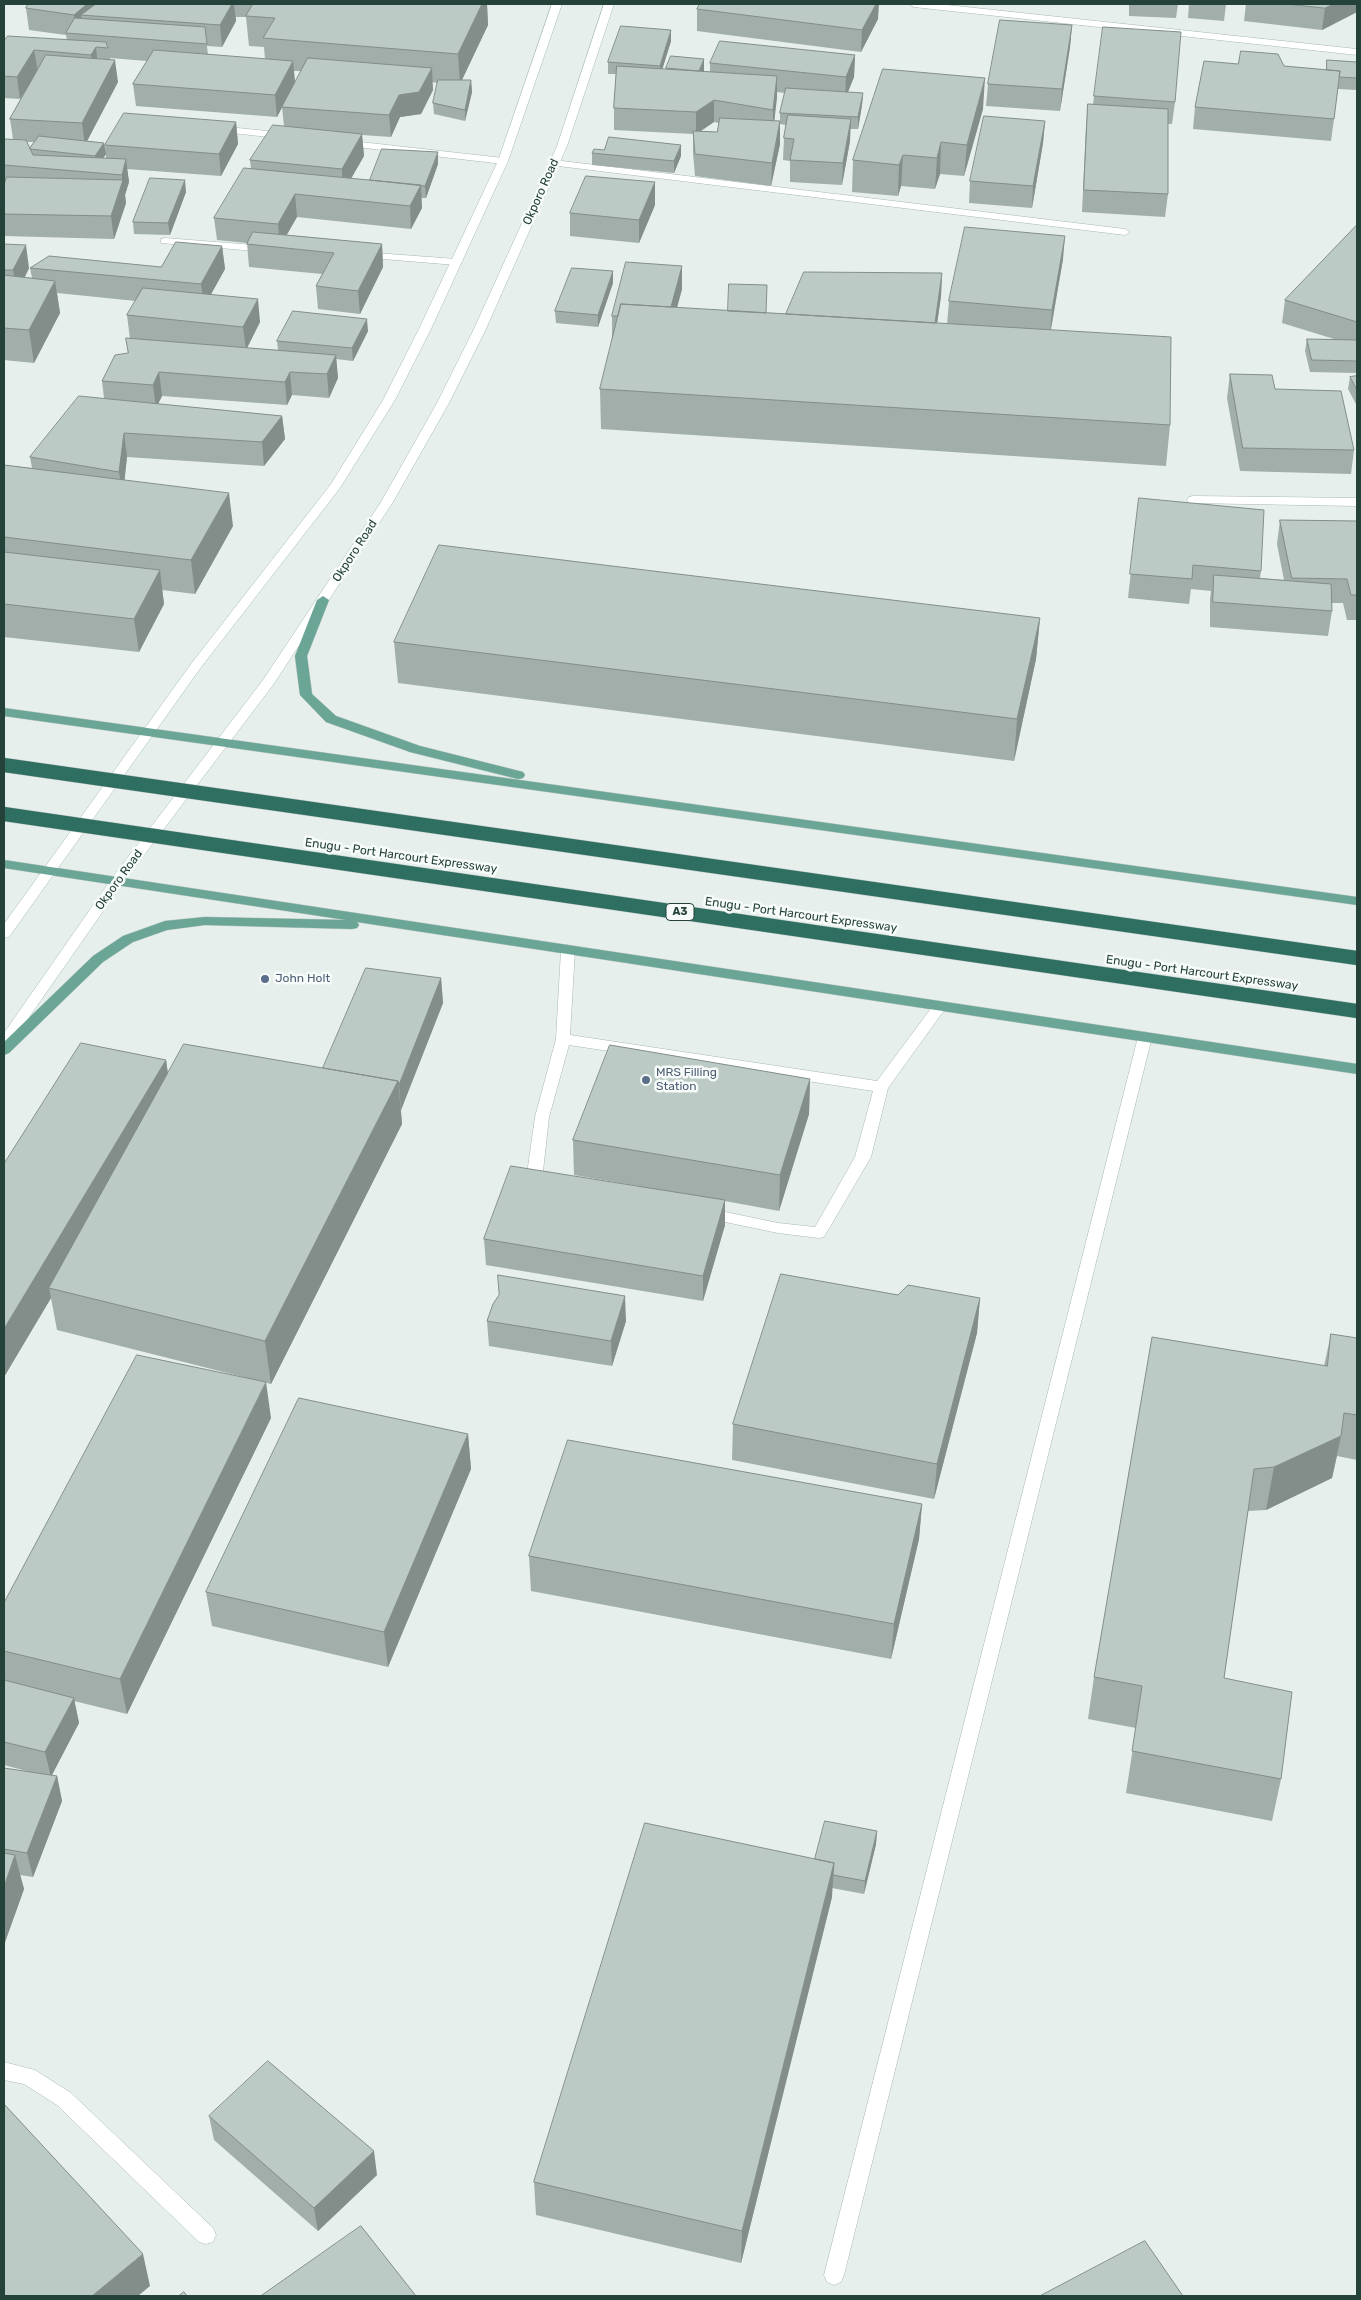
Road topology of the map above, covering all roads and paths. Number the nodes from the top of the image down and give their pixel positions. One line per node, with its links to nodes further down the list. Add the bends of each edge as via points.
1 (557, 4): 8 (main road)
2 (609, 4): 9 (main road, Okporo Road)
3 (914, 4): 4 (main road)
4 (1357, 52)
5 (206, 127): 6 (main road)
6 (295, 137)
7 (335, 142): 8 (main road)
8 (502, 160): 14 (main road)
9 (554, 163): 10 (main road); 17 (main road, Okporo Road, via 443,403 387,502)
10 (1126, 232)
11 (166, 241): 12 (main road)
12 (281, 250)
13 (349, 254): 14 (main road)
14 (456, 262): 19 (main road, via 388,400 336,484)
15 (1193, 500): 16 (main road)
16 (1357, 502)
17 (323, 600): 20 (main road, Okporo Road); 22 (main road, via 301,656 306,694 332,719 414,749)
18 (4, 712): 19 (main road)
19 (149, 732): 20 (main road); 25 (main road)
20 (224, 742): 22 (main road); 26 (main road, Okporo Road)
21 (4, 766): 31 (highway, bridge)
22 (594, 794): 27 (main road)
23 (4, 814): 33 (highway, Enugu - Port Harcourt Expressway / A3, bridge)
24 (4, 864): 25 (main road)
25 (49, 871): 26 (main road); 29 (main road)
26 (117, 881): 28 (main road); 36 (main road, Okporo Road)
27 (1357, 901)
28 (415, 926): 30 (main road); 37 (main road, via 204,921 165,926 128,939 98,959)
29 (4, 934)
30 (568, 950): 32 (main road); 35 (main road)
31 (1357, 958)
32 (940, 1006): 34 (main road); 39 (main road)
33 (1357, 1011)
34 (1145, 1036): 38 (main road); 44 (main road)
35 (563, 1039): 39 (main road); 40 (main road, via 542,1117 535,1174)
36 (4, 1043)
37 (4, 1050)
38 (1357, 1069)
39 (880, 1087): 41 (main road, via 863,1157 819,1233)
40 (561, 1182)
41 (692, 1210)
42 (4, 2071): 43 (main road, via 28,2076 64,2098)
43 (206, 2235)
44 (834, 2275)

